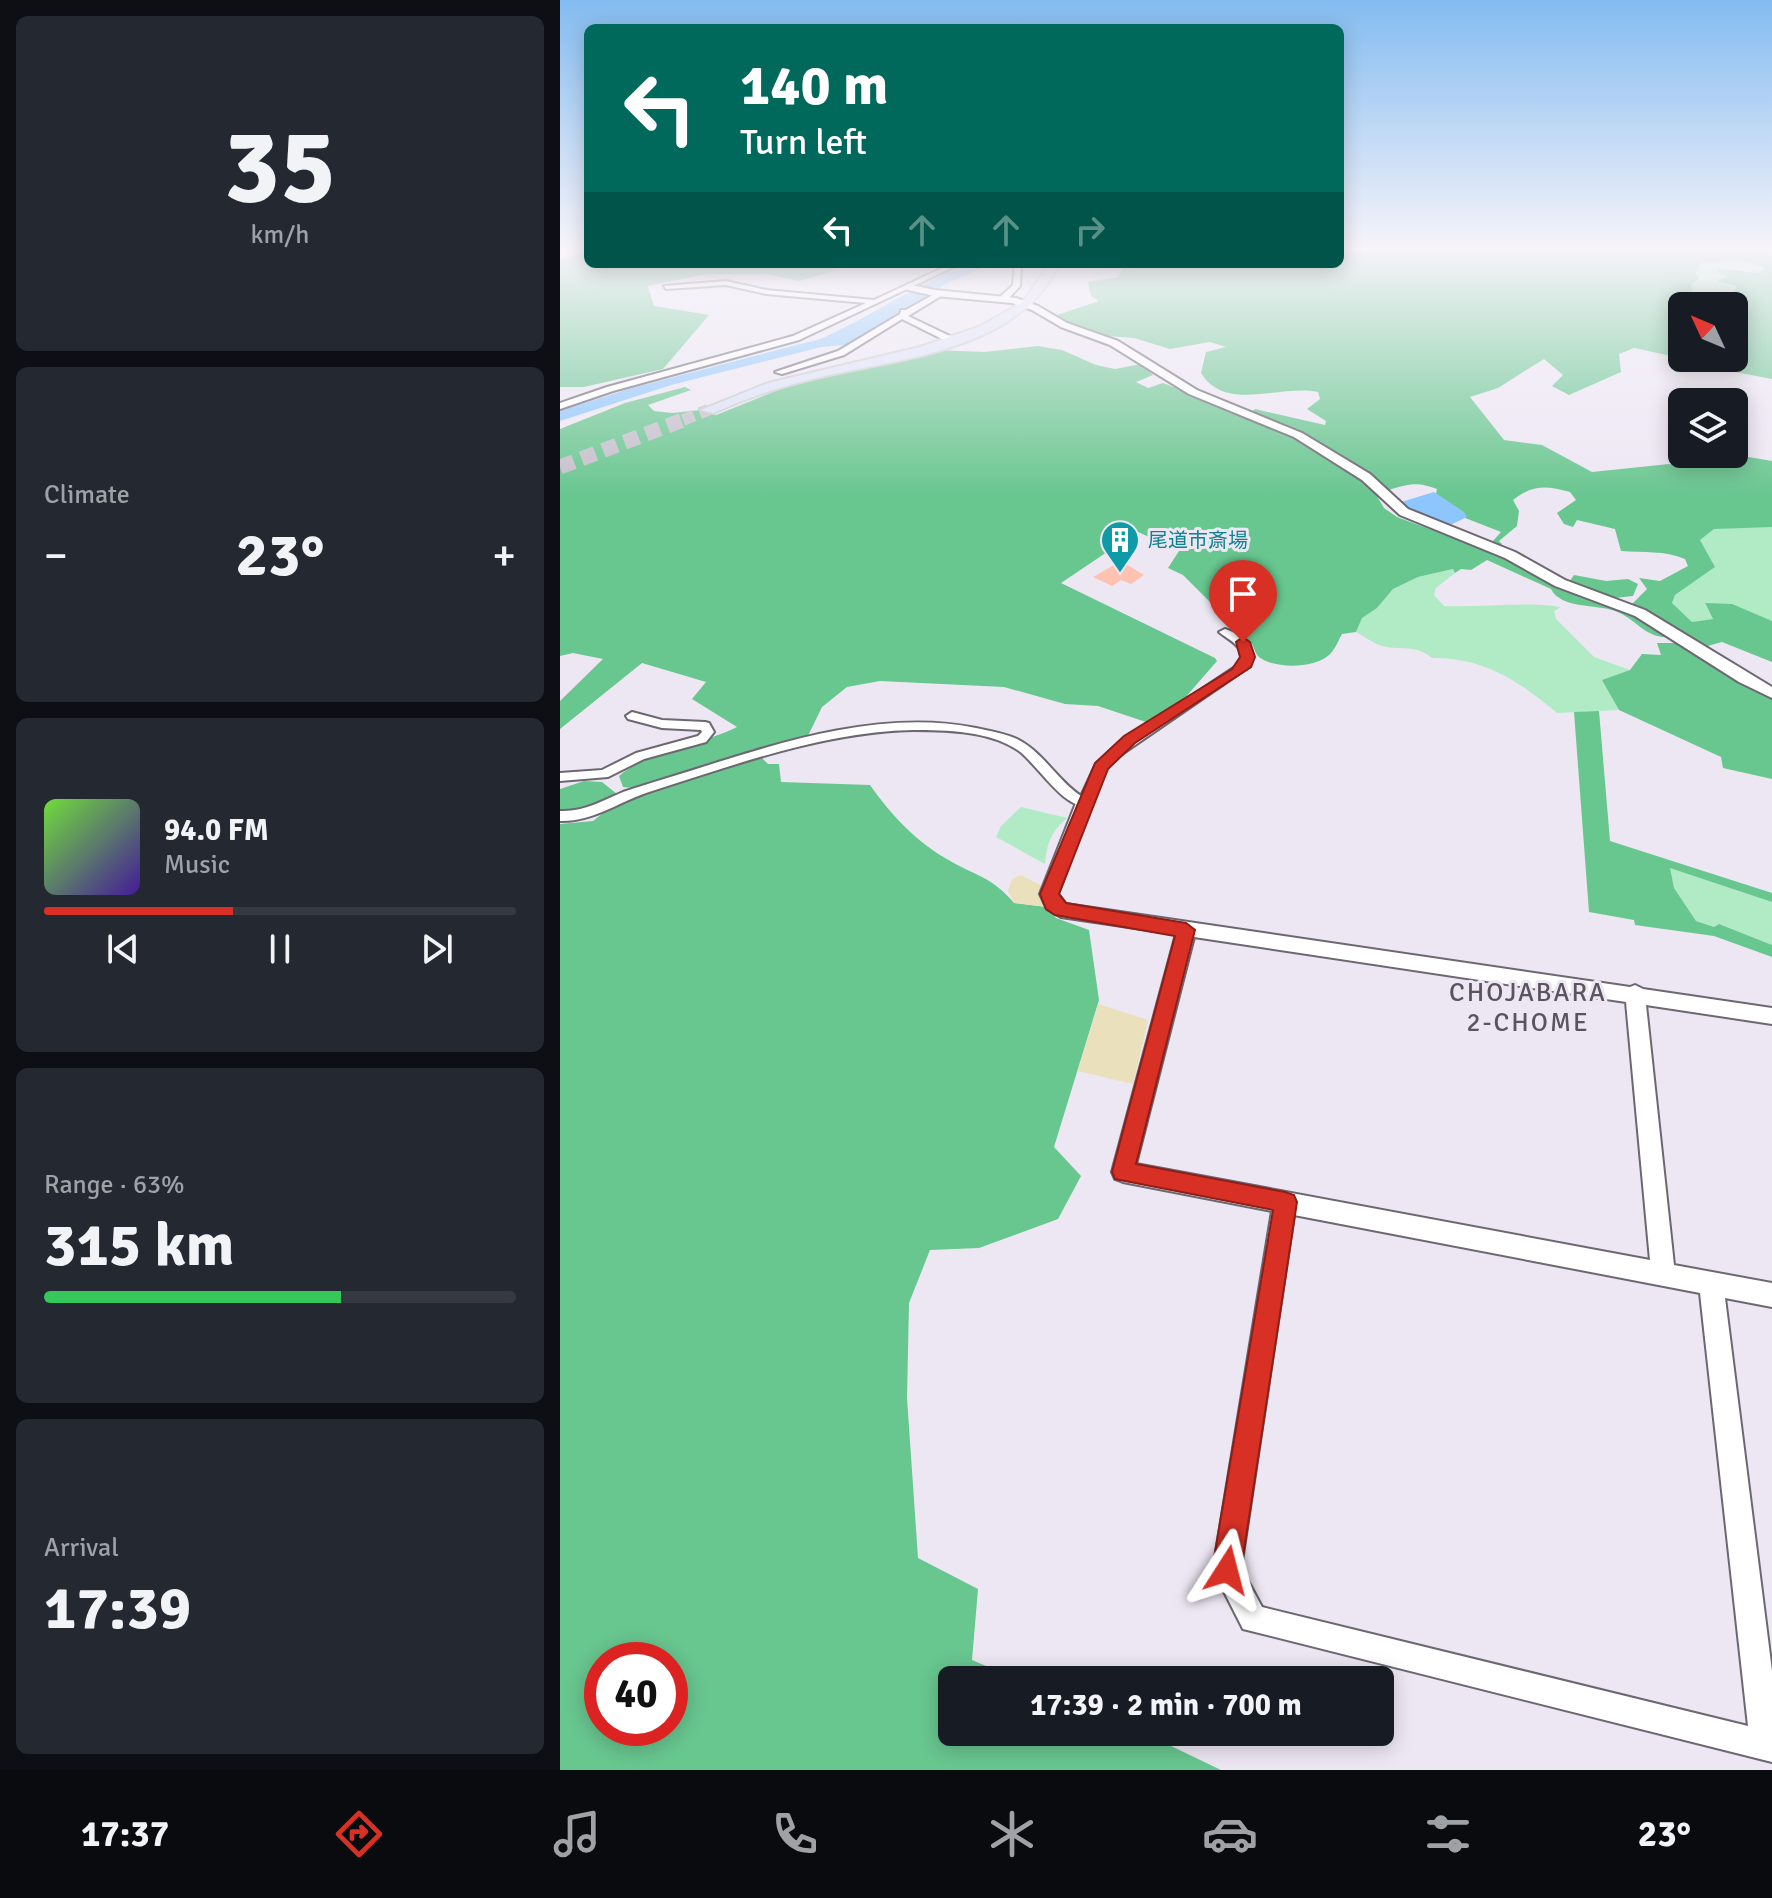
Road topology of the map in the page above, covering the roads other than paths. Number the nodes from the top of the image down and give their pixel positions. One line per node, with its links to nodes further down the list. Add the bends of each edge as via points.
1 (808, 333): 11 (street)
2 (871, 333): 7 (street)
3 (936, 333): 6 (street)
4 (970, 333): 6 (main road)
5 (1085, 333): 15 (street, via 1114,343 1193,392 1298,435 1366,477 1404,512 1640,613)
6 (951, 340): 8 (main road)
7 (830, 358): 8 (street); 9 (street)
8 (845, 368): 13 (main road, via 759,390)
9 (779, 372)
10 (560, 397): 11 (street)
11 (580, 398): 12 (street)
12 (560, 406)
13 (708, 410)
14 (1225, 632): 18 (street, via 1243,642 1246,664 1122,746 1100,767)
15 (1772, 693)
16 (632, 716): 17 (street, via 705,726 708,732 702,739 640,756 604,774)
17 (560, 777)
18 (1084, 803): 19 (street, via 1010,740 965,728 913,725 780,750 620,797 586,815); 20 (street, via 1049,894 1053,904 1061,910)
19 (560, 816)
20 (1186, 930): 21 (street); 23 (street, via 1123,1172)
21 (1635, 993): 22 (street); 24 (street)
22 (1772, 1016)
23 (1285, 1202): 24 (street); 27 (street, via 1227,1570 1253,1619)
24 (1663, 1274): 25 (street)
25 (1711, 1284): 26 (street); 27 (street)
26 (1772, 1295)
27 (1769, 1746)

